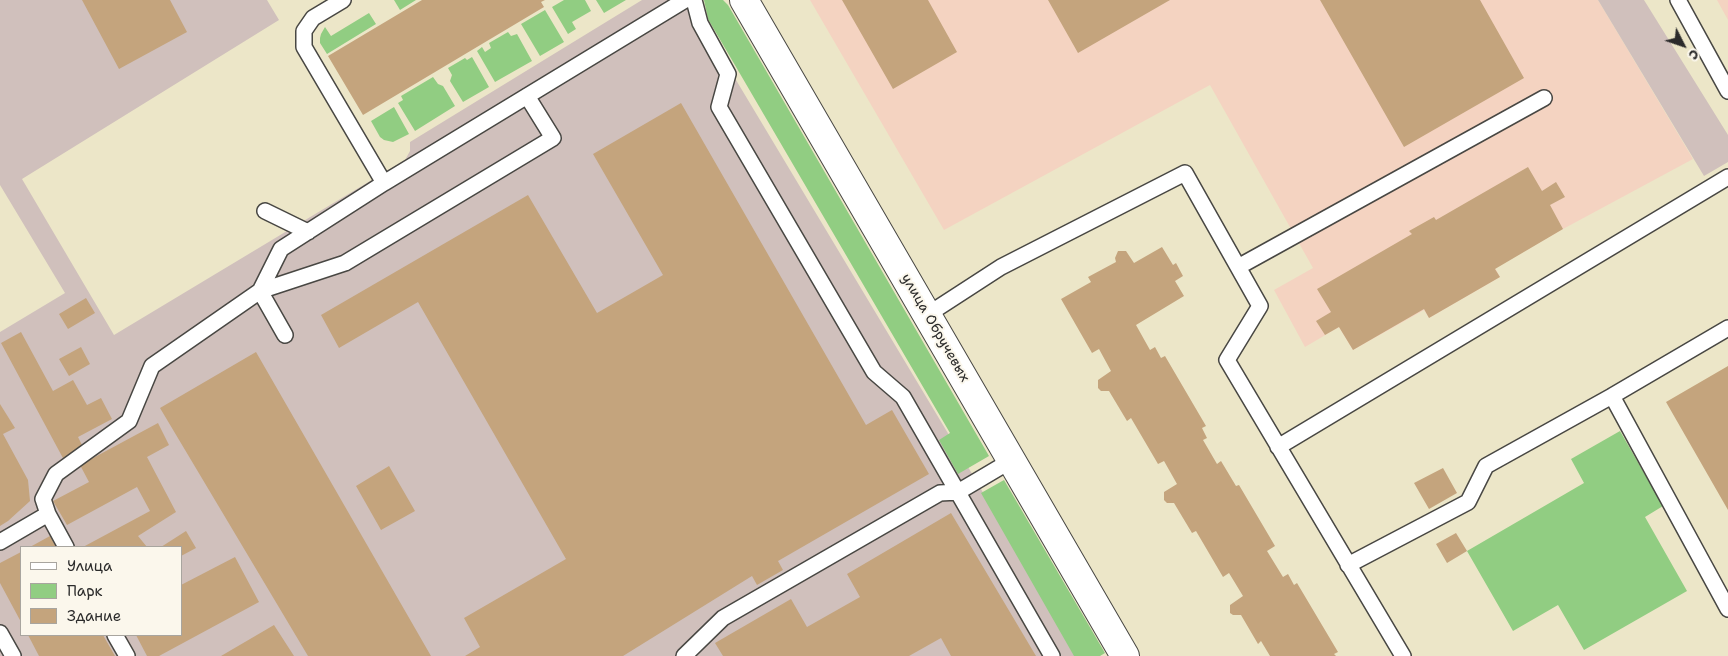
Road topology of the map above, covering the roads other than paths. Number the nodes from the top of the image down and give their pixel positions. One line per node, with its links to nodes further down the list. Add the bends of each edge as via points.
1 (343, 0): 10 (lane, via 313,18 304,31 304,46)
2 (685, 0): 7 (lane)
3 (694, 0): 21 (lane, via 700,23 728,74 719,106 874,372 903,397)
4 (744, 0): 15 (street, улица Обручевых)
5 (1678, 0): 6 (lane)
6 (1728, 91)
7 (527, 96): 10 (lane); 14 (lane, via 553,138 345,263)
8 (1544, 98): 13 (lane)
9 (1728, 177): 19 (lane)
10 (384, 183): 12 (lane)
11 (265, 211): 12 (lane)
12 (308, 232): 14 (lane, via 281,249)
13 (1238, 268): 15 (lane, via 1185,173 1001,267); 19 (lane, via 1260,306 1227,360)
14 (260, 291): 17 (lane); 22 (lane, via 152,366 129,421 56,474 43,499)
15 (927, 315): 20 (street, улица Обручевых)
16 (1728, 328): 18 (lane)
17 (285, 335)
18 (1612, 396): 25 (lane, via 1486,466 1468,502); 26 (lane)
19 (1278, 447): 25 (lane)
20 (1012, 460): 21 (lane); 33 (street, улица Обручевых)
21 (958, 492): 31 (lane, via 940,493 723,618); 32 (lane)
22 (48, 514): 23 (lane); 24 (lane)
23 (0, 542)
24 (65, 546)
25 (1348, 564): 34 (lane)
26 (1728, 609)
27 (0, 633): 29 (lane)
28 (116, 636): 30 (lane)
29 (13, 656)
30 (127, 656)
31 (684, 656)
32 (1052, 656)
33 (1125, 656)
34 (1402, 656)

